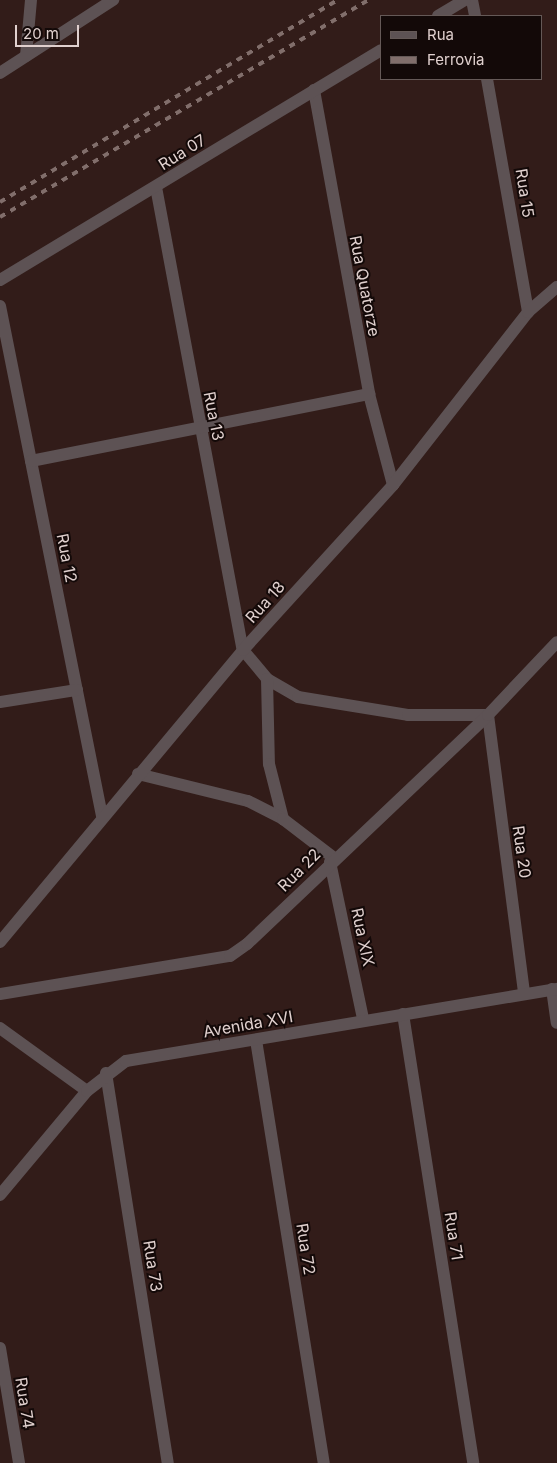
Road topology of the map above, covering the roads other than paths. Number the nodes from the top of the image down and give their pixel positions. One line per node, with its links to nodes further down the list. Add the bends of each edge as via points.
1 (31, 0): 8 (street)
2 (113, 0): 8 (street)
3 (465, 0): 5 (street)
4 (472, 0): 6 (street)
5 (440, 15)
6 (475, 15)
7 (380, 51): 11 (street, Rua 07)
8 (26, 56): 9 (street)
9 (0, 73)
10 (487, 80): 16 (street, Rua 15)
11 (314, 90): 12 (street, Rua 07); 17 (street, Rua Quatorze)
12 (156, 188): 13 (street, Rua 07); 18 (street, Rua 13)
13 (0, 280)
14 (557, 287): 16 (street, Rua 18)
15 (0, 306): 19 (street, Rua 12)
16 (528, 312): 20 (street, Rua 18)
17 (370, 394): 18 (street); 20 (street, Rua Quatorze)
18 (200, 430): 19 (street); 22 (street, Rua 13)
19 (31, 461): 24 (street, Rua 12)
20 (393, 486): 22 (street, Rua 18)
21 (557, 642): 26 (street, Rua 22)
22 (243, 650): 23 (street); 27 (street, Rua 18)
23 (267, 679): 26 (street, via 298,697 408,716); 29 (street, via 269,764)
24 (77, 690): 25 (street); 28 (street, Rua 12)
25 (0, 702)
26 (488, 715): 30 (street, Rua 22); 33 (street, Rua 20)
27 (138, 774): 28 (street, Rua 18); 29 (street, via 248,801)
28 (102, 816): 31 (street, Rua 18)
29 (283, 819): 30 (street)
30 (332, 860): 34 (street, Rua 22, via 247,944 230,956); 36 (street, Rua XIX)
31 (0, 942)
32 (554, 989): 33 (street, Avenida XVI); 37 (street)
33 (524, 993): 35 (street, Avenida XVI)
34 (0, 994)
35 (403, 1014): 36 (street, Avenida XVI); 47 (street, Rua 71)
36 (363, 1019): 39 (street, Avenida XVI)
37 (557, 1022)
38 (0, 1028): 41 (street)
39 (256, 1040): 40 (street, Avenida XVI, via 126,1061); 46 (street, Rua 72)
40 (106, 1073): 41 (street, Avenida XVI); 45 (street, Rua 73)
41 (87, 1091): 42 (street, Avenida XVI)
42 (0, 1194)
43 (0, 1348): 44 (street, Rua 74)
44 (19, 1463)
45 (168, 1463)
46 (324, 1463)
47 (473, 1463)

